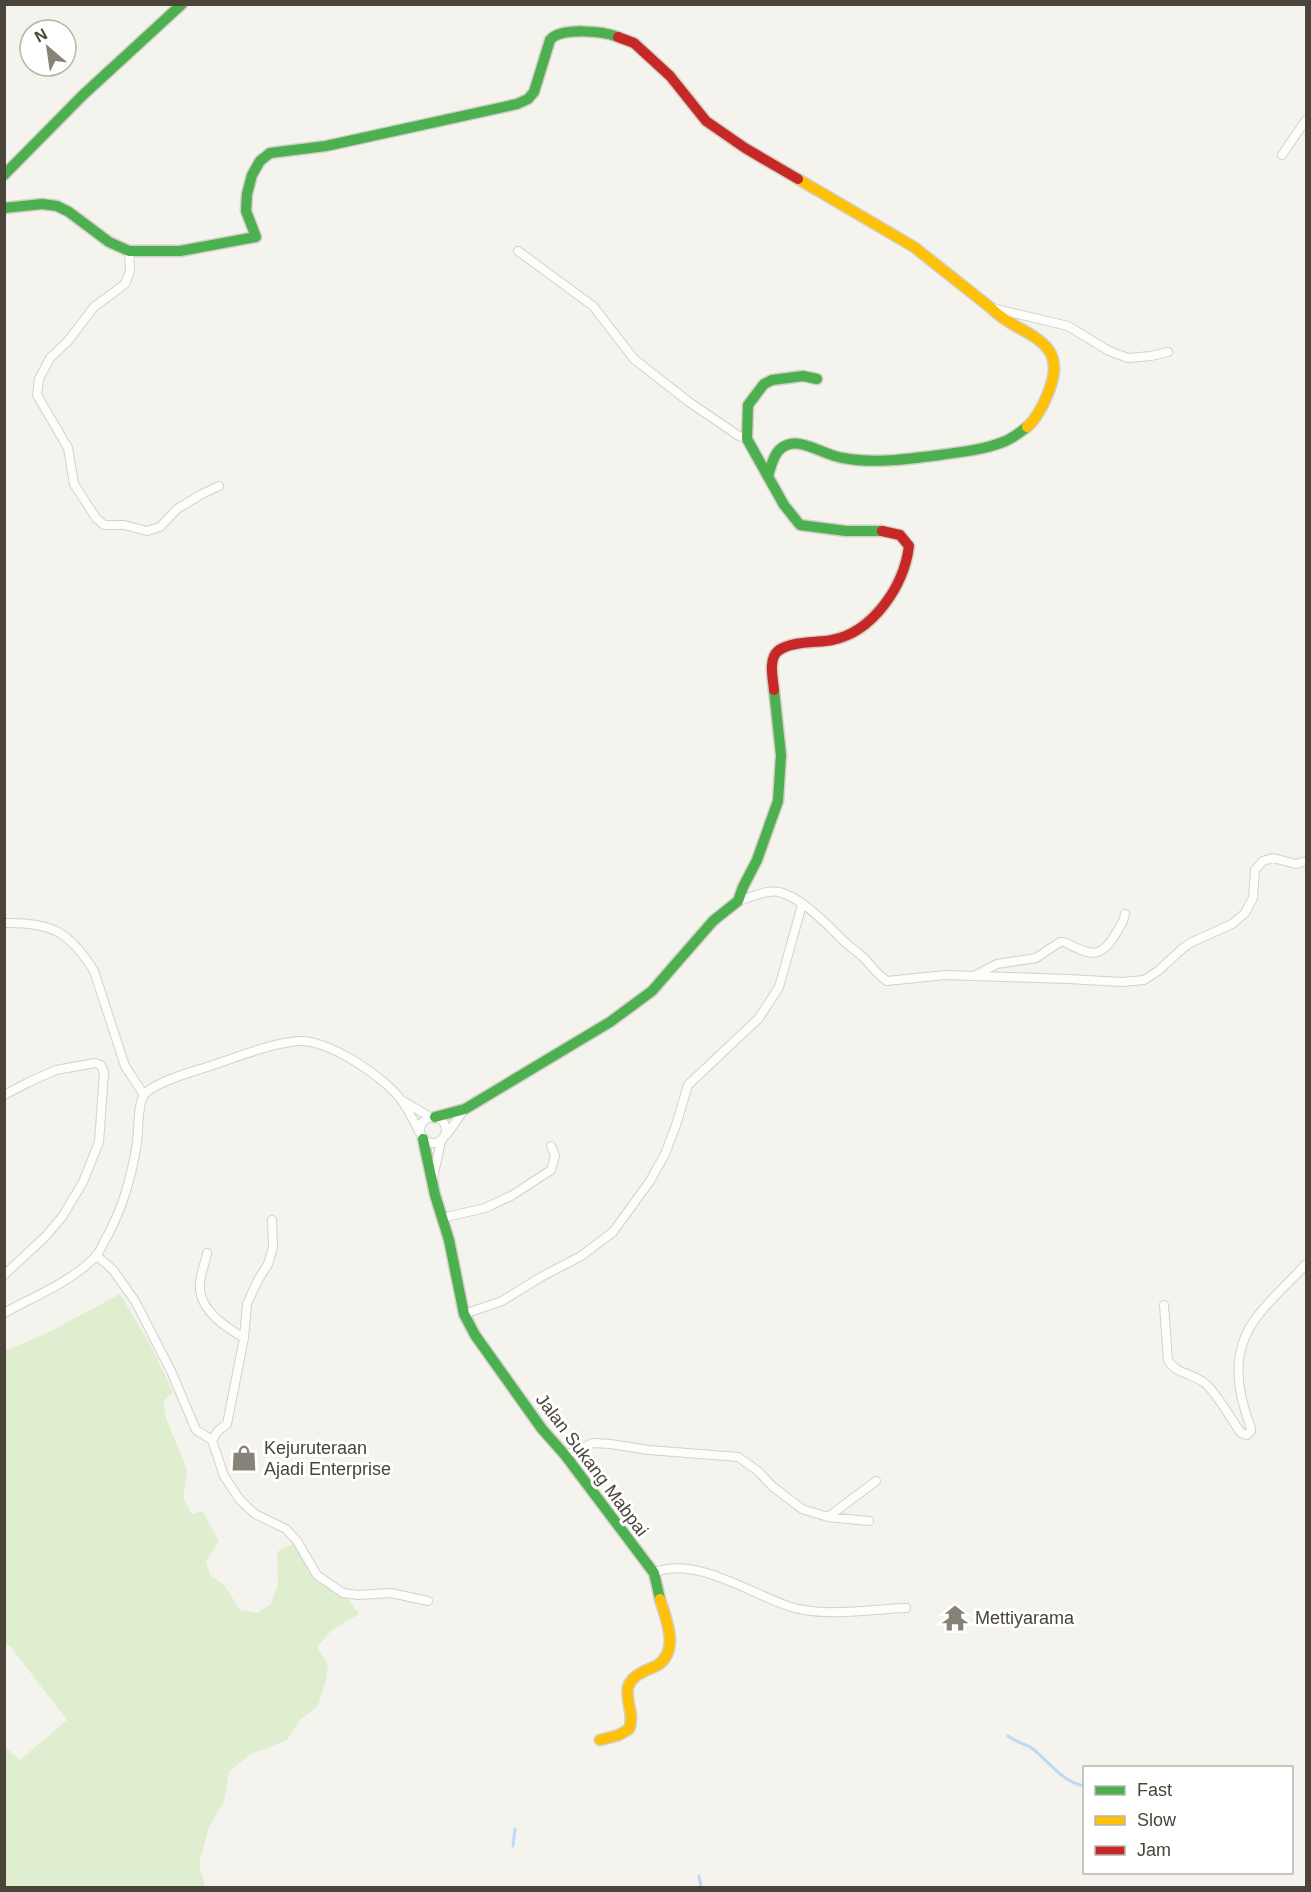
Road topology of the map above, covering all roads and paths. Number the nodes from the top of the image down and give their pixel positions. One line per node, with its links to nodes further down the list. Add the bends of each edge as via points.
1 (182, 4): 4 (street, via 82,95)
2 (1306, 120): 3 (street)
3 (1282, 155)
4 (4, 175)
5 (4, 208): 6 (street, via 57,206 109,242)
6 (129, 250): 8 (street, via 180,251 256,237 246,211 247,194 260,160 270,153 326,146 517,104 534,92 550,40 570,31 613,35 634,43 670,76 706,121 914,247); 13 (street, via 130,271 125,284 94,306 45,365 37,395 68,448 74,484 104,525 147,531 160,527 177,509)
7 (518, 251): 11 (street, via 593,306 634,359 689,402)
8 (991, 308): 9 (street, via 1068,326 1128,358); 12 (street, via 996,316 1040,341 1052,354 1057,369 1035,421 1021,434 983,449 885,462 826,455 797,443 778,450)
9 (1168, 352)
10 (817, 379): 11 (street, via 790,376 764,384 748,405)
11 (747, 439): 12 (street)
12 (768, 476): 15 (street, via 800,525 900,535 909,546 909,554 886,599 872,618 854,632 839,639 793,645 779,650 773,659 781,755 778,801)
13 (219, 486)
14 (1306, 861): 19 (street, via 1263,861 1255,870 1253,898 1245,913 1232,924 1182,949 1144,980)
15 (738, 901): 16 (street, via 778,892); 23 (street, via 713,921 652,991 610,1022)
16 (802, 905): 19 (street, via 825,921 887,981 945,975); 37 (street, via 779,987 759,1018 688,1085 665,1154 614,1232 581,1256 502,1301)
17 (1125, 914): 19 (street, via 1113,939 1101,952 1087,953 1060,942 1036,958 997,964)
18 (4, 922): 21 (street, via 42,925 58,931 86,959 94,971 125,1066)
19 (973, 977)
20 (4, 1095): 34 (street, via 56,1070 95,1063 101,1065 104,1073 99,1142 82,1182 62,1217)
21 (144, 1095): 22 (street, Jalan Sukang Mabpai, via 186,1074 300,1041 338,1052 361,1065); 32 (street, via 122,1206)
22 (401, 1100): 24 (street, Jalan Sukang Mabpai); 25 (street, Jalan Sukang Mabpai)
23 (465, 1109): 24 (street); 26 (street)
24 (433, 1117): 25 (street, via 422,1123); 26 (street, via 442,1119 446,1125)
25 (422, 1136): 26 (street, via 432,1143); 28 (street, Jalan Sukang Mabpai)
26 (443, 1138): 28 (street, Jalan Sukang Mabpai)
27 (551, 1146): 29 (street, via 555,1156 550,1170 521,1190 485,1208)
28 (432, 1180): 29 (street, Jalan Sukang Mabpai)
29 (442, 1218): 37 (street, Jalan Sukang Mabpai)
30 (272, 1220): 38 (street, via 273,1247 247,1304)
31 (207, 1253): 38 (street, via 200,1290 203,1302 217,1319)
32 (96, 1255): 36 (street, via 61,1282); 39 (street, via 113,1270 135,1301 171,1371 195,1430)
33 (1306, 1264): 35 (street, via 1256,1318 1244,1338 1238,1385 1251,1428 1247,1435 1240,1433 1207,1385 1170,1364)
34 (4, 1275)
35 (1164, 1305)
36 (4, 1313)
37 (464, 1314): 40 (street, Jalan Sukang Mabpai, via 483,1347)
38 (244, 1338): 39 (street, via 227,1424)
39 (212, 1440): 45 (street, via 224,1476 235,1493 255,1514 286,1529 323,1580 343,1593 391,1593)
40 (564, 1455): 42 (street, via 593,1443 738,1457 802,1509); 44 (street, Jalan Sukang Mabpai)
41 (876, 1482): 42 (street)
42 (828, 1517): 43 (street)
43 (869, 1521)
44 (654, 1573): 46 (street, via 698,1570 789,1607 815,1612); 47 (street, Jalan Sukang Mabpai, via 667,1620 668,1656 630,1682 627,1688 633,1719 629,1731)
45 (428, 1601)
46 (906, 1608)
47 (600, 1740)

